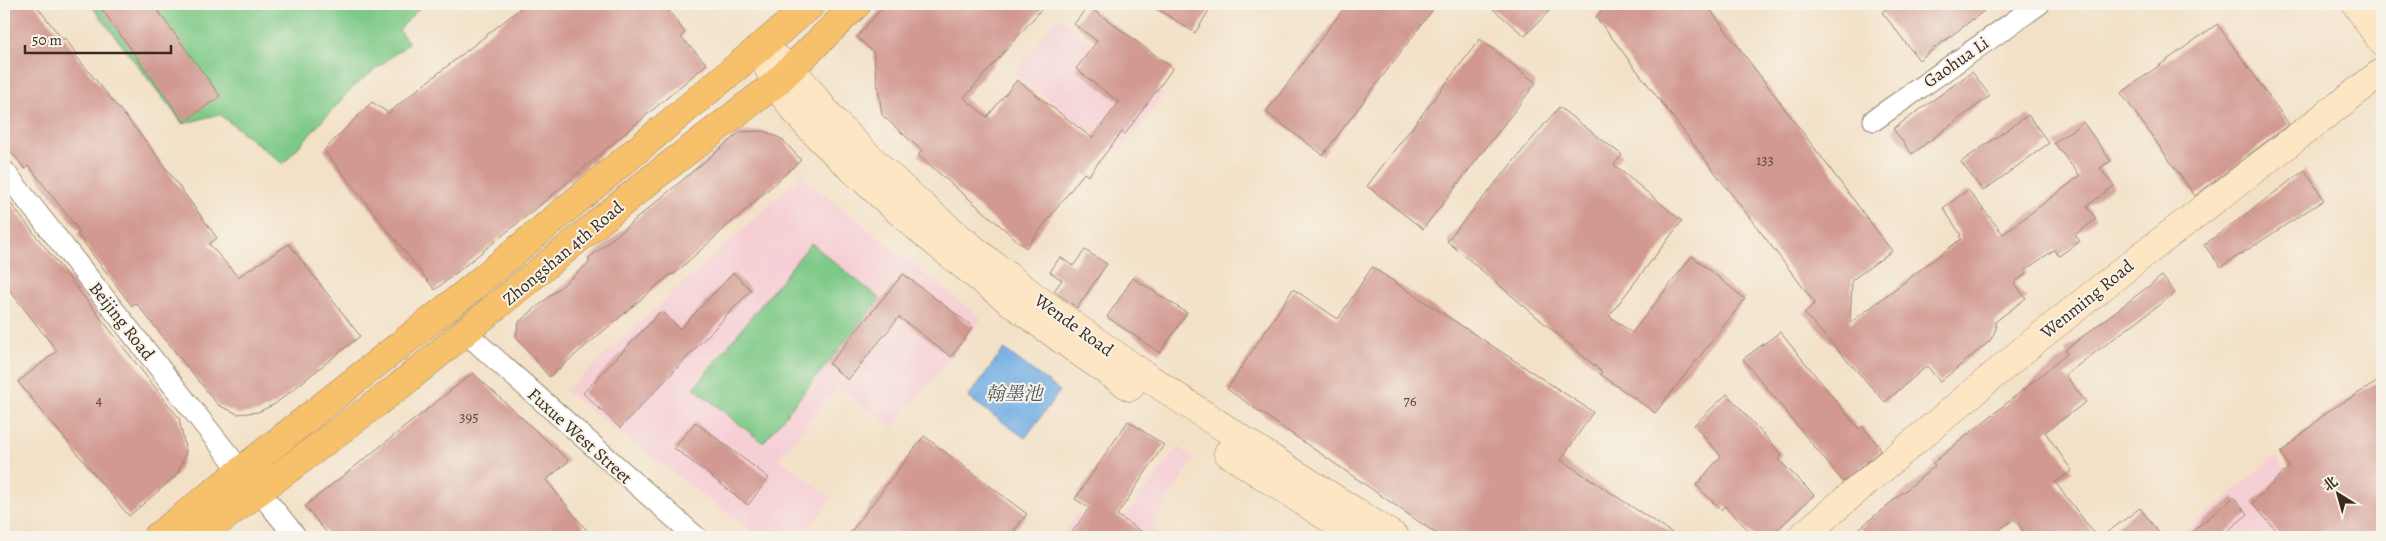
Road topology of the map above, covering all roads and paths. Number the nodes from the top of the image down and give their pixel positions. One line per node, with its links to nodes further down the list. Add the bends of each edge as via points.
1 (812, 4): 6 (main road, Zhongshan 4th Road)
2 (856, 4): 8 (main road, Zhongshan 4th Road)
3 (2039, 4): 10 (street, Gaohua Li)
4 (2356, 4): 5 (main road)
5 (2382, 42)
6 (760, 47): 8 (main road); 13 (main road, Zhongshan 4th Road, via 458,299)
7 (2382, 72): 21 (main road, Wenming Road, via 2108,282)
8 (782, 76): 12 (main road, Zhongshan 4th Road, via 650,180); 19 (main road, Wende Road, via 816,134 925,234 997,293 1193,430); 20 (main road, Wende Road, via 930,213 1013,280 1113,353)
9 (2382, 96): 22 (main road, Wenming Road, via 2055,348)
10 (1874, 120)
11 (4, 171): 13 (street, Beijing Road)
12 (466, 333): 14 (main road, Zhongshan 4th Road); 18 (street, Fuxue West Street)
13 (240, 470): 15 (main road, Zhongshan 4th Road)
14 (259, 491): 16 (main road, Zhongshan 4th Road); 17 (street)
15 (157, 537)
16 (198, 537)
17 (296, 537)
18 (696, 537)
19 (1358, 537)
20 (1395, 537)
21 (1801, 537)
22 (1828, 537)

